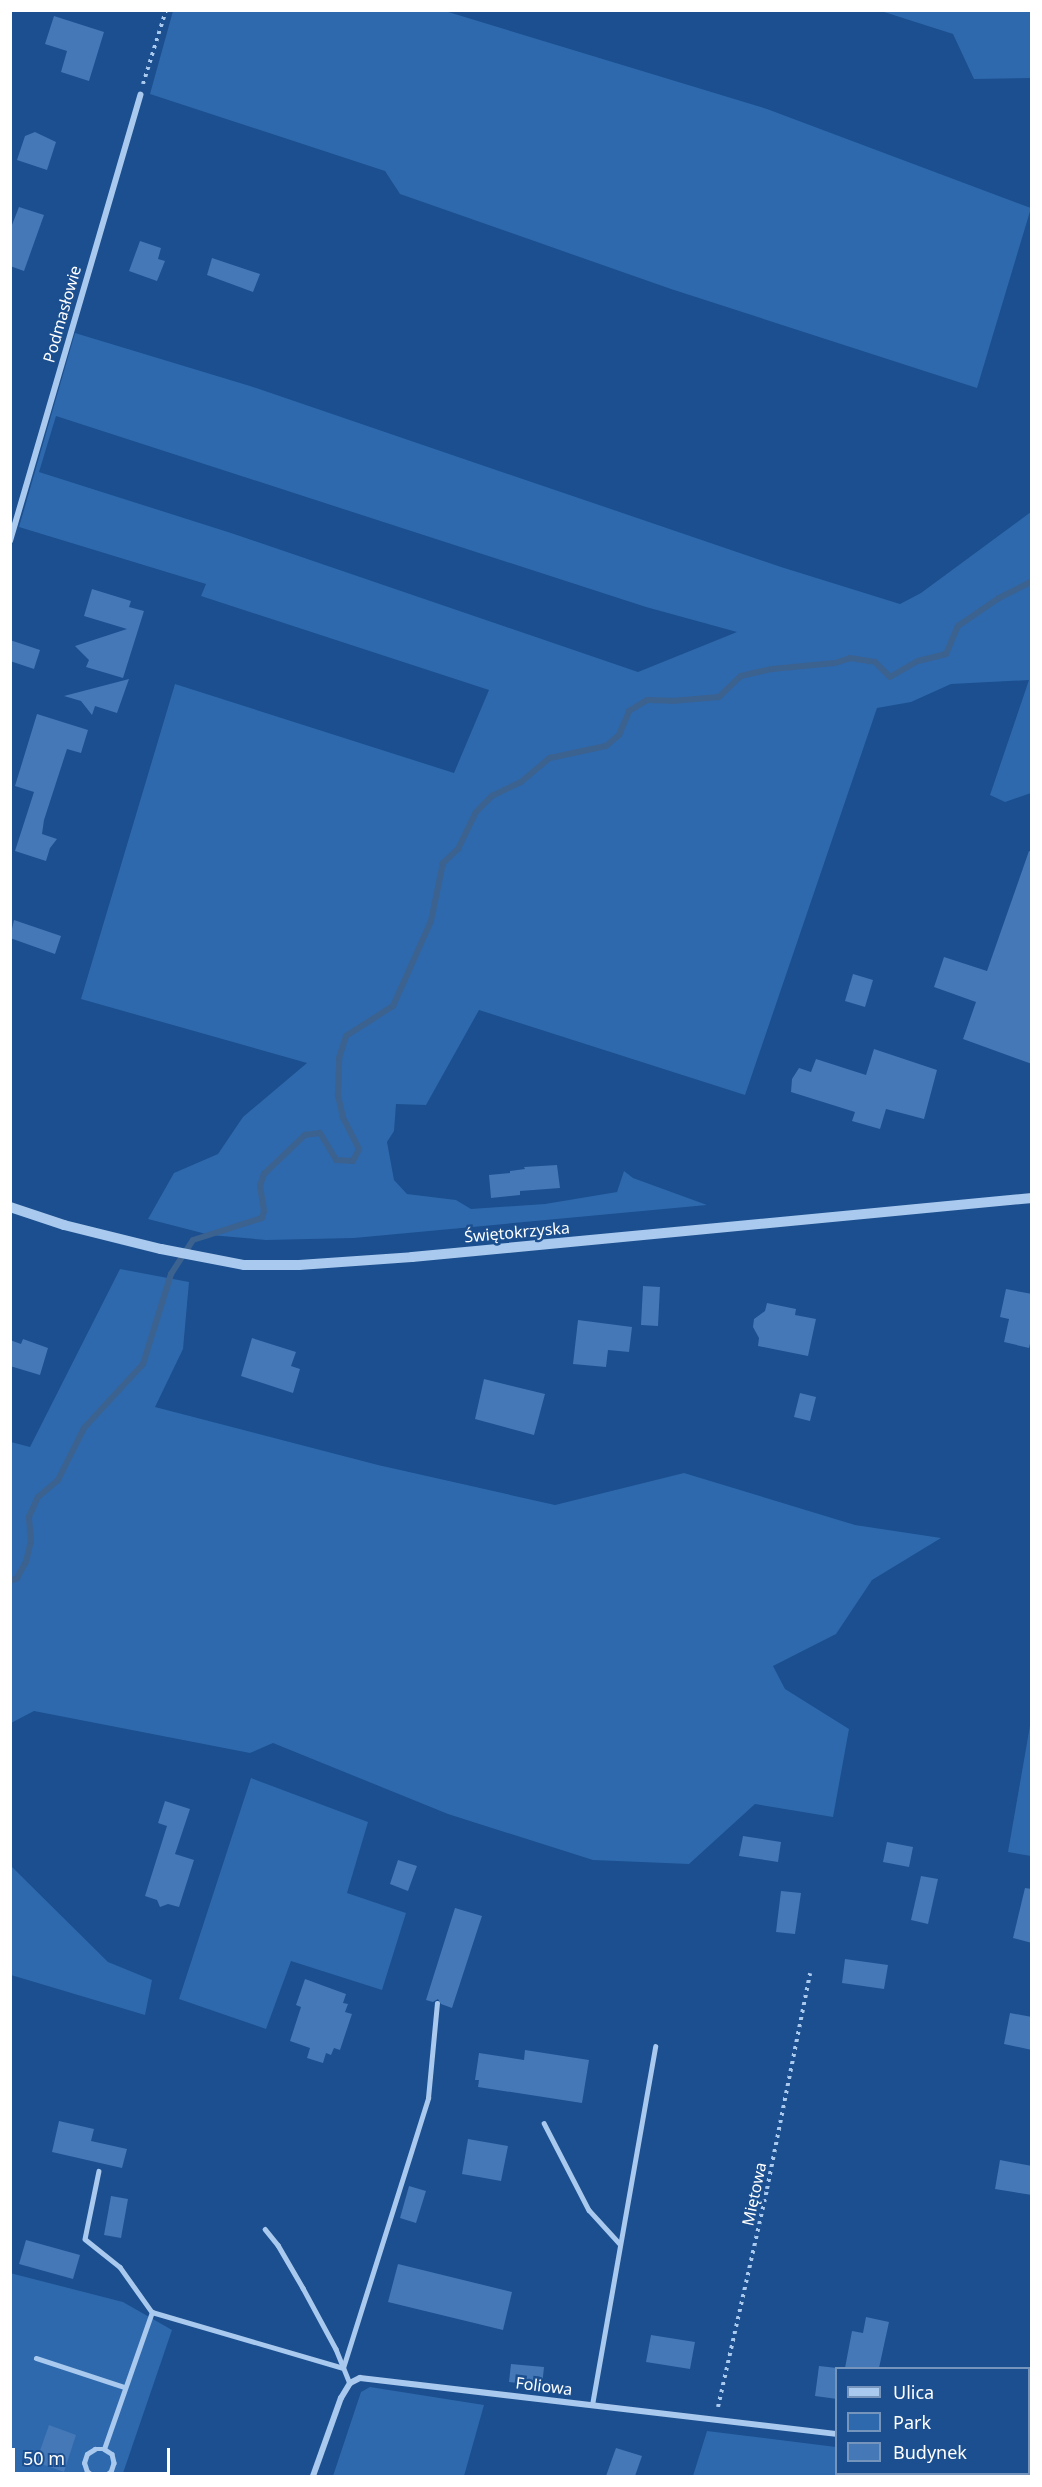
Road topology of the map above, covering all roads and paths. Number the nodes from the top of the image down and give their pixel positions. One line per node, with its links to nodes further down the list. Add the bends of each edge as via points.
1 (168, 10): 2 (path)
2 (140, 95): 3 (street, Podmasłowie)
3 (10, 541)
4 (1032, 1198): 5 (street, Świętokrzyska, via 400,1258 277,1265 244,1264 161,1249)
5 (10, 1207)
6 (810, 1973): 19 (path, Miętowa)
7 (437, 2003): 15 (lane, via 428,2098)
8 (655, 2047): 12 (lane)
9 (544, 2124): 12 (lane, via 589,2210)
10 (99, 2171): 13 (lane, via 85,2239 120,2267)
11 (265, 2229): 15 (lane, via 298,2279)
12 (620, 2244): 18 (lane)
13 (152, 2312): 15 (lane); 17 (lane)
14 (36, 2358): 17 (lane)
15 (344, 2368): 16 (lane)
16 (350, 2383): 18 (street, Foliowa, via 360,2378); 24 (street, via 331,2420)
17 (124, 2387): 21 (lane)
18 (592, 2405): 19 (street, Foliowa)
19 (715, 2420): 20 (street, Foliowa)
20 (835, 2434)
21 (104, 2449): 22 (lane, via 87,2454 84,2463); 23 (lane, via 112,2454 114,2463)
22 (93, 2476)
23 (105, 2476)
24 (314, 2476)

